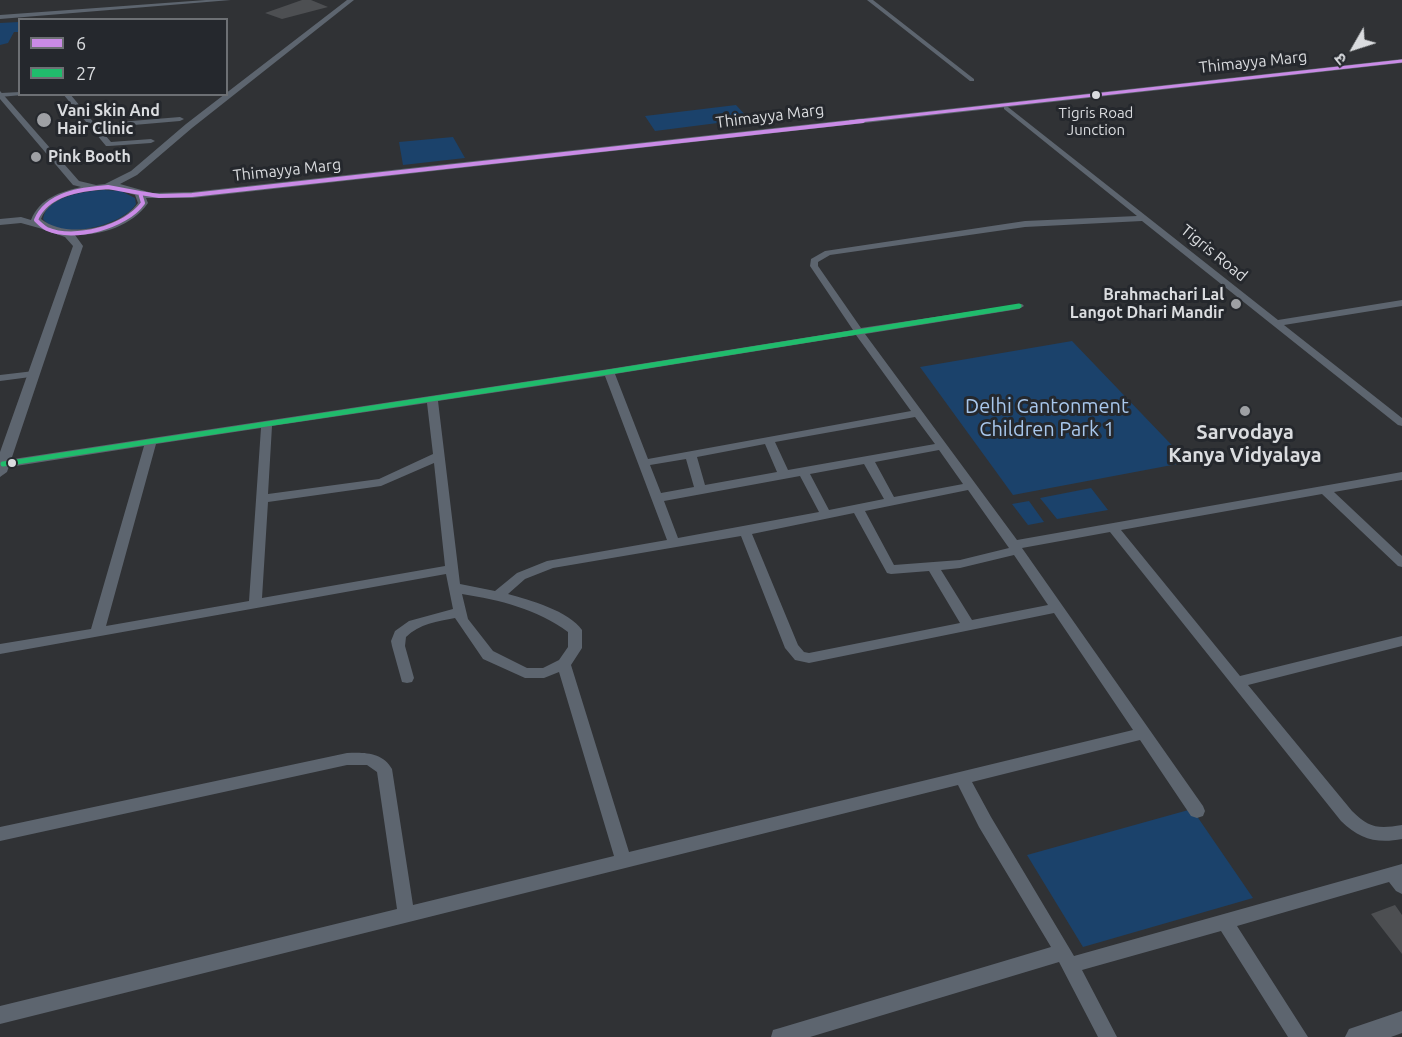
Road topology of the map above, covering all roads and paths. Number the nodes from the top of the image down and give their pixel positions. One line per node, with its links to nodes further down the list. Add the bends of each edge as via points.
1 (228, 0): 4 (street)
2 (351, 0): 11 (street)
3 (870, 0): 6 (street)
4 (0, 17)
5 (1402, 63): 13 (street, Thimayya Marg); 17 (street, Thimayya Marg)
6 (972, 80)
7 (0, 94): 8 (street); 19 (street)
8 (18, 94)
9 (68, 96): 15 (street)
10 (228, 96): 18 (street)
11 (228, 96)
12 (0, 108): 19 (street)
13 (1006, 108): 17 (street, Thimayya Marg); 25 (street, Tigris Road)
14 (180, 119): 15 (street)
15 (93, 126): 16 (street, via 109,144)
16 (151, 141)
17 (630, 149): 21 (street, Thimayya Marg, via 192,195); 26 (street, Thimayya Marg, via 190,199 170,202)
18 (134, 173): 20 (street); 21 (street, via 129,181)
19 (71, 185): 20 (street); 22 (street)
20 (102, 187): 21 (street, Thimayya Marg); 22 (street)
21 (138, 192): 26 (street, via 144,204)
22 (58, 198): 23 (street)
23 (37, 213): 24 (street); 28 (street)
24 (0, 217)
25 (1146, 218): 33 (street, Tigris Road); 34 (street, via 1024,224 819,256 814,266)
26 (127, 219): 29 (street, via 90,231); 30 (street, via 100,232)
27 (0, 222): 28 (street, via 21,220)
28 (39, 225): 29 (street)
29 (57, 232): 30 (street, via 74,240 78,246)
30 (75, 251): 36 (street)
31 (1402, 303): 33 (street)
32 (1019, 306): 34 (street)
33 (1276, 323): 40 (street, Tigris Road)
34 (859, 332): 35 (street); 39 (street)
35 (609, 372): 38 (street); 48 (street)
36 (34, 374): 37 (street); 49 (street)
37 (0, 378)
38 (432, 399): 41 (street); 46 (street)
39 (918, 413): 42 (street); 44 (street)
40 (1402, 423)
41 (267, 424): 43 (street); 57 (street)
42 (768, 439): 45 (street); 51 (street)
43 (151, 441): 49 (street); 74 (street)
44 (942, 446): 47 (street); 53 (street)
45 (690, 454): 48 (street); 54 (street)
46 (439, 456): 57 (street, via 381,482); 67 (street)
47 (868, 460): 50 (street); 58 (street)
48 (644, 463): 56 (street)
49 (1, 468)
50 (803, 471): 51 (street); 60 (street)
51 (784, 475): 54 (street)
52 (1402, 476): 55 (street)
53 (970, 486): 58 (street); 64 (street)
54 (701, 490): 56 (street)
55 (1324, 490): 61 (street); 65 (street)
56 (657, 498): 63 (street)
57 (262, 499): 70 (street)
58 (891, 502): 59 (street)
59 (857, 508): 60 (street); 66 (street, via 888,568)
60 (826, 515): 62 (street)
61 (1114, 529): 64 (street); 79 (street)
62 (745, 531): 63 (street); 73 (street, via 792,648 800,656 809,658)
63 (674, 543): 69 (street, via 550,564 521,576)
64 (1015, 548): 66 (street, via 976,562); 71 (street)
65 (1402, 563)
66 (932, 566): 73 (street)
67 (452, 570): 68 (street); 70 (street)
68 (454, 588): 69 (street); 72 (street)
69 (497, 597): 77 (street, via 550,614 575,630 575,648)
70 (255, 604): 74 (street)
71 (1057, 608): 73 (street); 80 (street)
72 (459, 612): 77 (street, via 488,655 504,664 525,673 544,673); 78 (street, via 420,622 399,635)
73 (969, 626)
74 (97, 633): 76 (street)
75 (1402, 641): 79 (street)
76 (1, 652)
77 (564, 664): 85 (street)
78 (407, 678)
79 (1237, 682): 83 (street, via 1358,828 1371,835)
80 (1144, 733): 81 (street); 82 (street)
81 (962, 778): 85 (street); 89 (street)
82 (1197, 811)
83 (1402, 832)
84 (0, 834): 87 (street, via 366,758 384,769)
85 (624, 861): 87 (street)
86 (1399, 877): 88 (street)
87 (406, 915): 90 (street)
88 (1225, 922): 89 (street); 94 (street)
89 (1067, 958): 92 (street); 93 (street)
90 (0, 1015)
91 (1402, 1022): 95 (street)
92 (780, 1037)
93 (1108, 1037)
94 (1299, 1037)
95 (1357, 1037)

